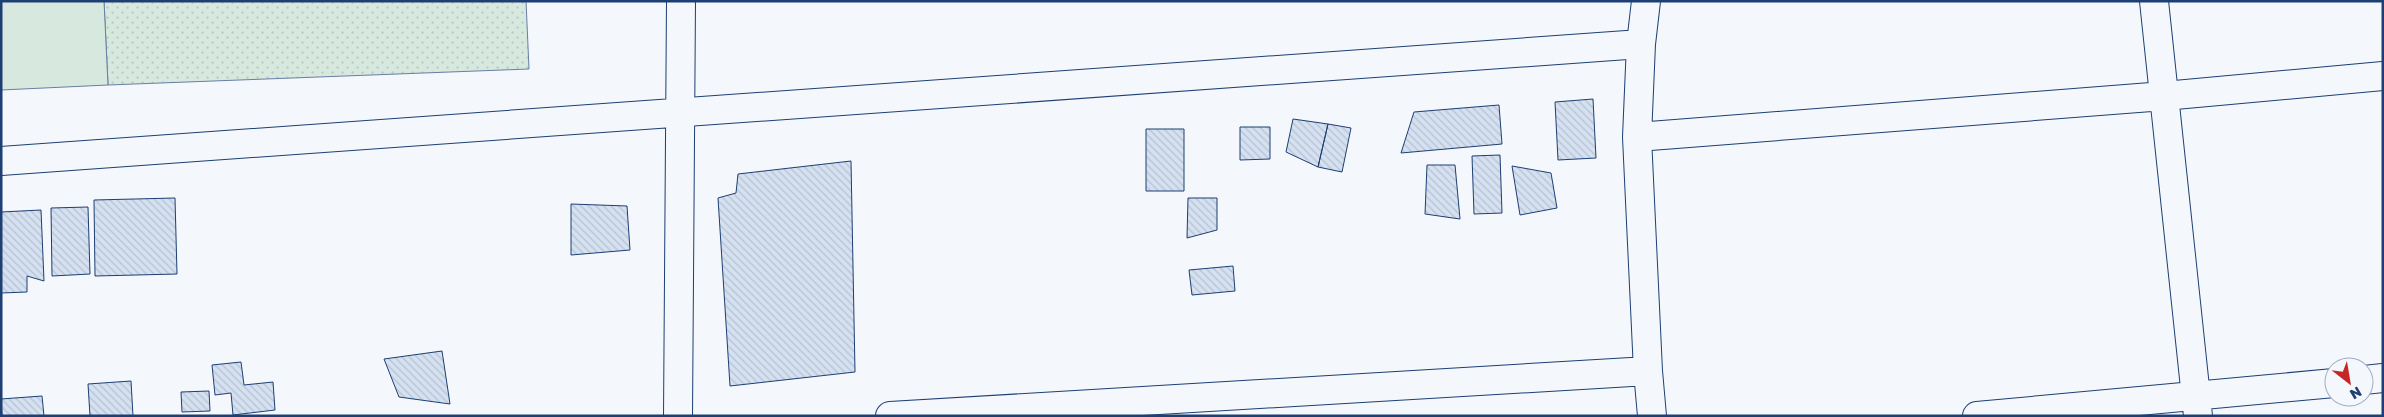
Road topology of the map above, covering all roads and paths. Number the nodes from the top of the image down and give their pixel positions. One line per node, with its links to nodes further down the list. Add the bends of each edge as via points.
1 (681, 1): 7 (street)
2 (1646, 1): 4 (street)
3 (2154, 1): 6 (street)
4 (1641, 44): 7 (street); 8 (street)
5 (2383, 76): 6 (street)
6 (2164, 96): 8 (street); 12 (street)
7 (680, 111): 9 (street); 13 (street)
8 (1637, 137): 10 (street)
9 (1, 161)
10 (1648, 371): 14 (street); 15 (street)
11 (2324, 385): 12 (street)
12 (2196, 406): 16 (street)
13 (678, 416)
14 (890, 416)
15 (1652, 416)
16 (1977, 416)

